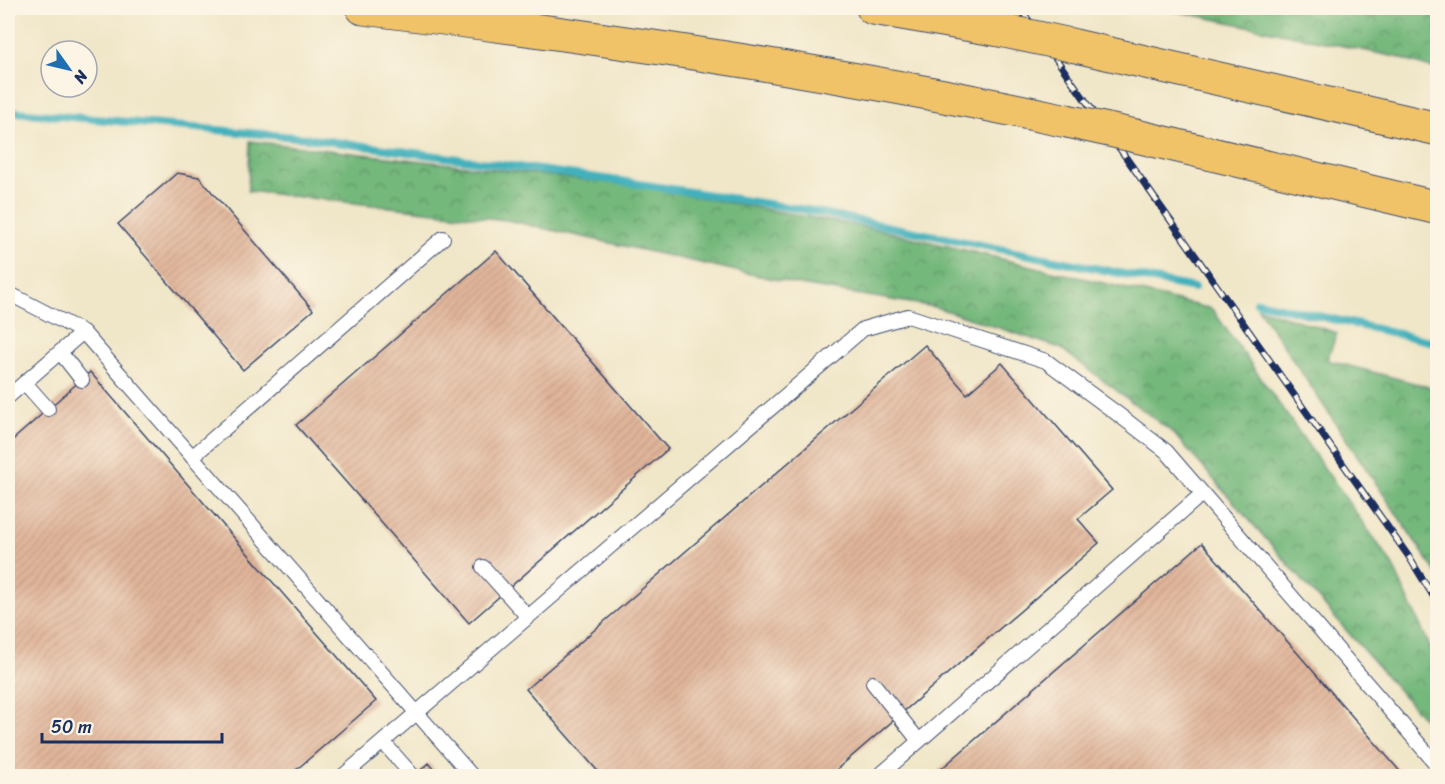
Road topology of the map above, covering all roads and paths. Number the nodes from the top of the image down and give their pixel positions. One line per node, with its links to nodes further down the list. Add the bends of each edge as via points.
1 (363, 8): 4 (highway, bridge, via 727,58 976,101)
2 (873, 8): 3 (highway, bridge, via 1071,45)
3 (1437, 129)
4 (1437, 208)
5 (443, 238): 13 (lane)
6 (8, 293): 7 (lane)
7 (83, 332): 8 (lane); 13 (lane)
8 (60, 352): 9 (lane); 10 (lane)
9 (82, 380)
10 (25, 382): 11 (lane); 12 (lane)
11 (8, 397)
12 (48, 409)
13 (192, 457): 18 (lane)
14 (1202, 494): 16 (lane, via 1166,452 1046,361 909,316 864,329); 19 (lane); 21 (lane)
15 (483, 567): 16 (lane)
16 (528, 617): 18 (lane)
17 (873, 683): 19 (lane)
18 (417, 712): 20 (lane); 24 (lane)
19 (919, 741): 25 (lane)
20 (383, 742): 22 (lane); 23 (lane)
21 (1437, 766)
22 (343, 777)
23 (414, 777)
24 (472, 777)
25 (879, 777)

